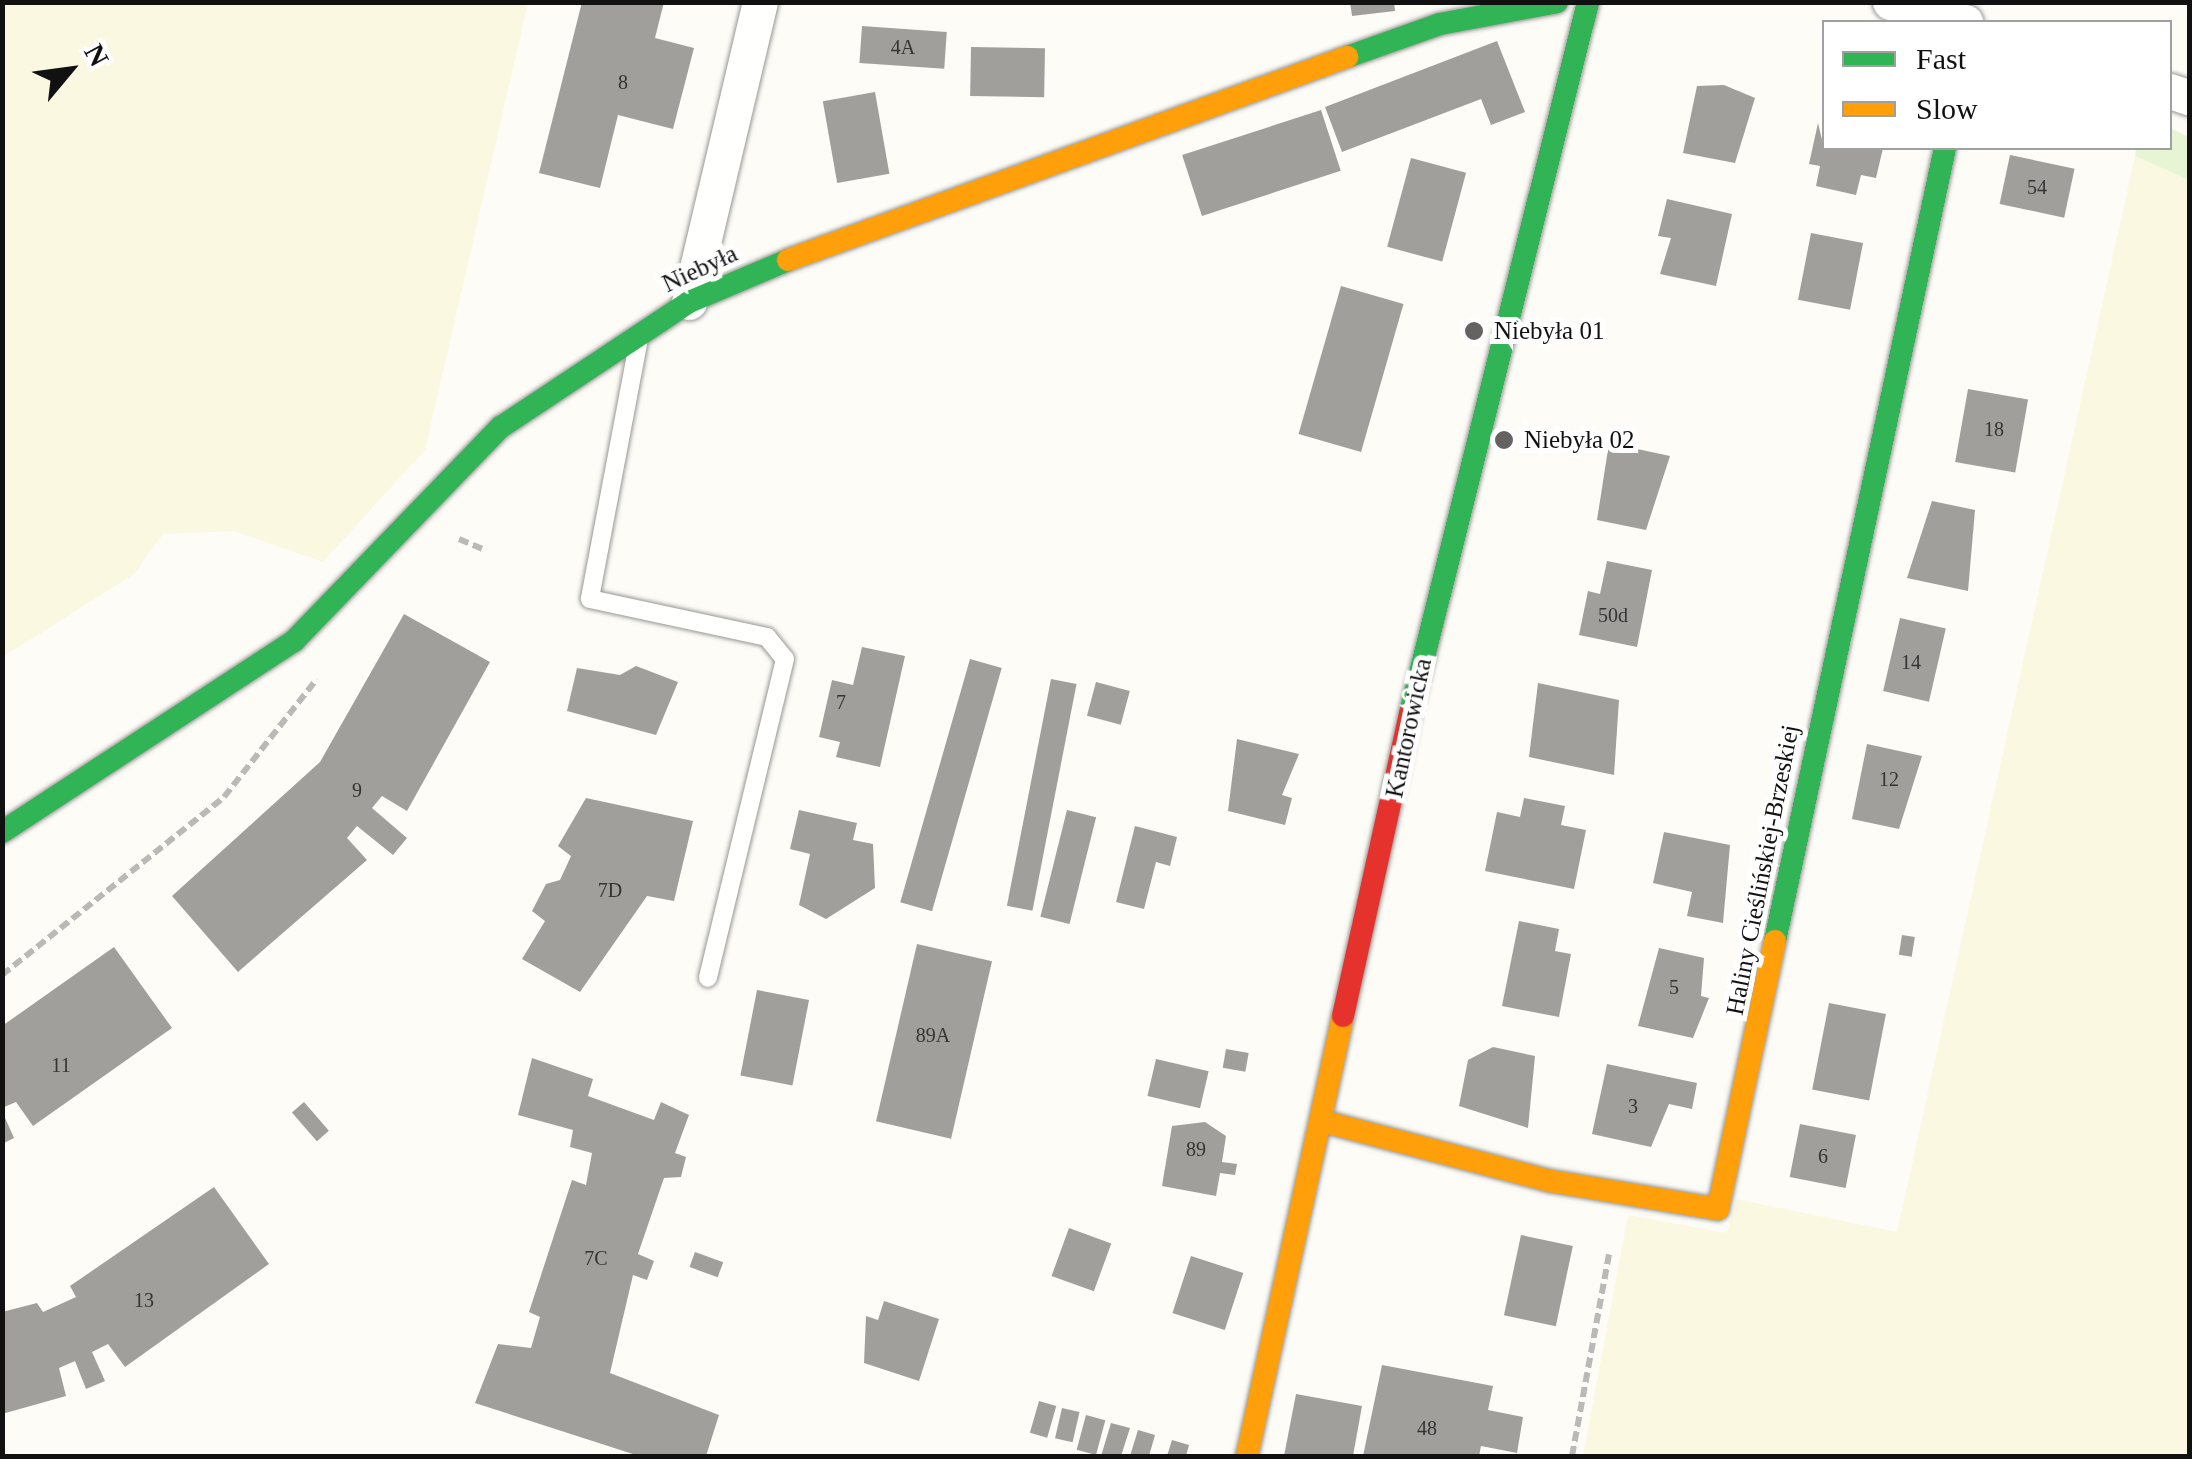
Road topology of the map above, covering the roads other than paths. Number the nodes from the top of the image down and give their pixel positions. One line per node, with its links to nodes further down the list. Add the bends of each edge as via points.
1 (760, 2): 7 (street)
2 (1557, 2): 7 (street, Niebyła, via 1440,24 883,219)
3 (1588, 2): 11 (street, Kantorowicka, via 1451,525)
4 (1890, 2): 5 (street)
5 (1958, 20)
6 (1945, 150): 11 (street, Haliny Cieślińskiej-Brzeskiej, via 1718,1209 1550,1181)
7 (689, 302): 8 (street, Niebyła)
8 (642, 329): 9 (street, Niebyła, via 501,427 294,641); 10 (lane, via 590,598 766,636 784,659)
9 (2, 832)
10 (708, 978)
11 (1325, 1122): 12 (street, Kantorowicka)
12 (1246, 1456)

